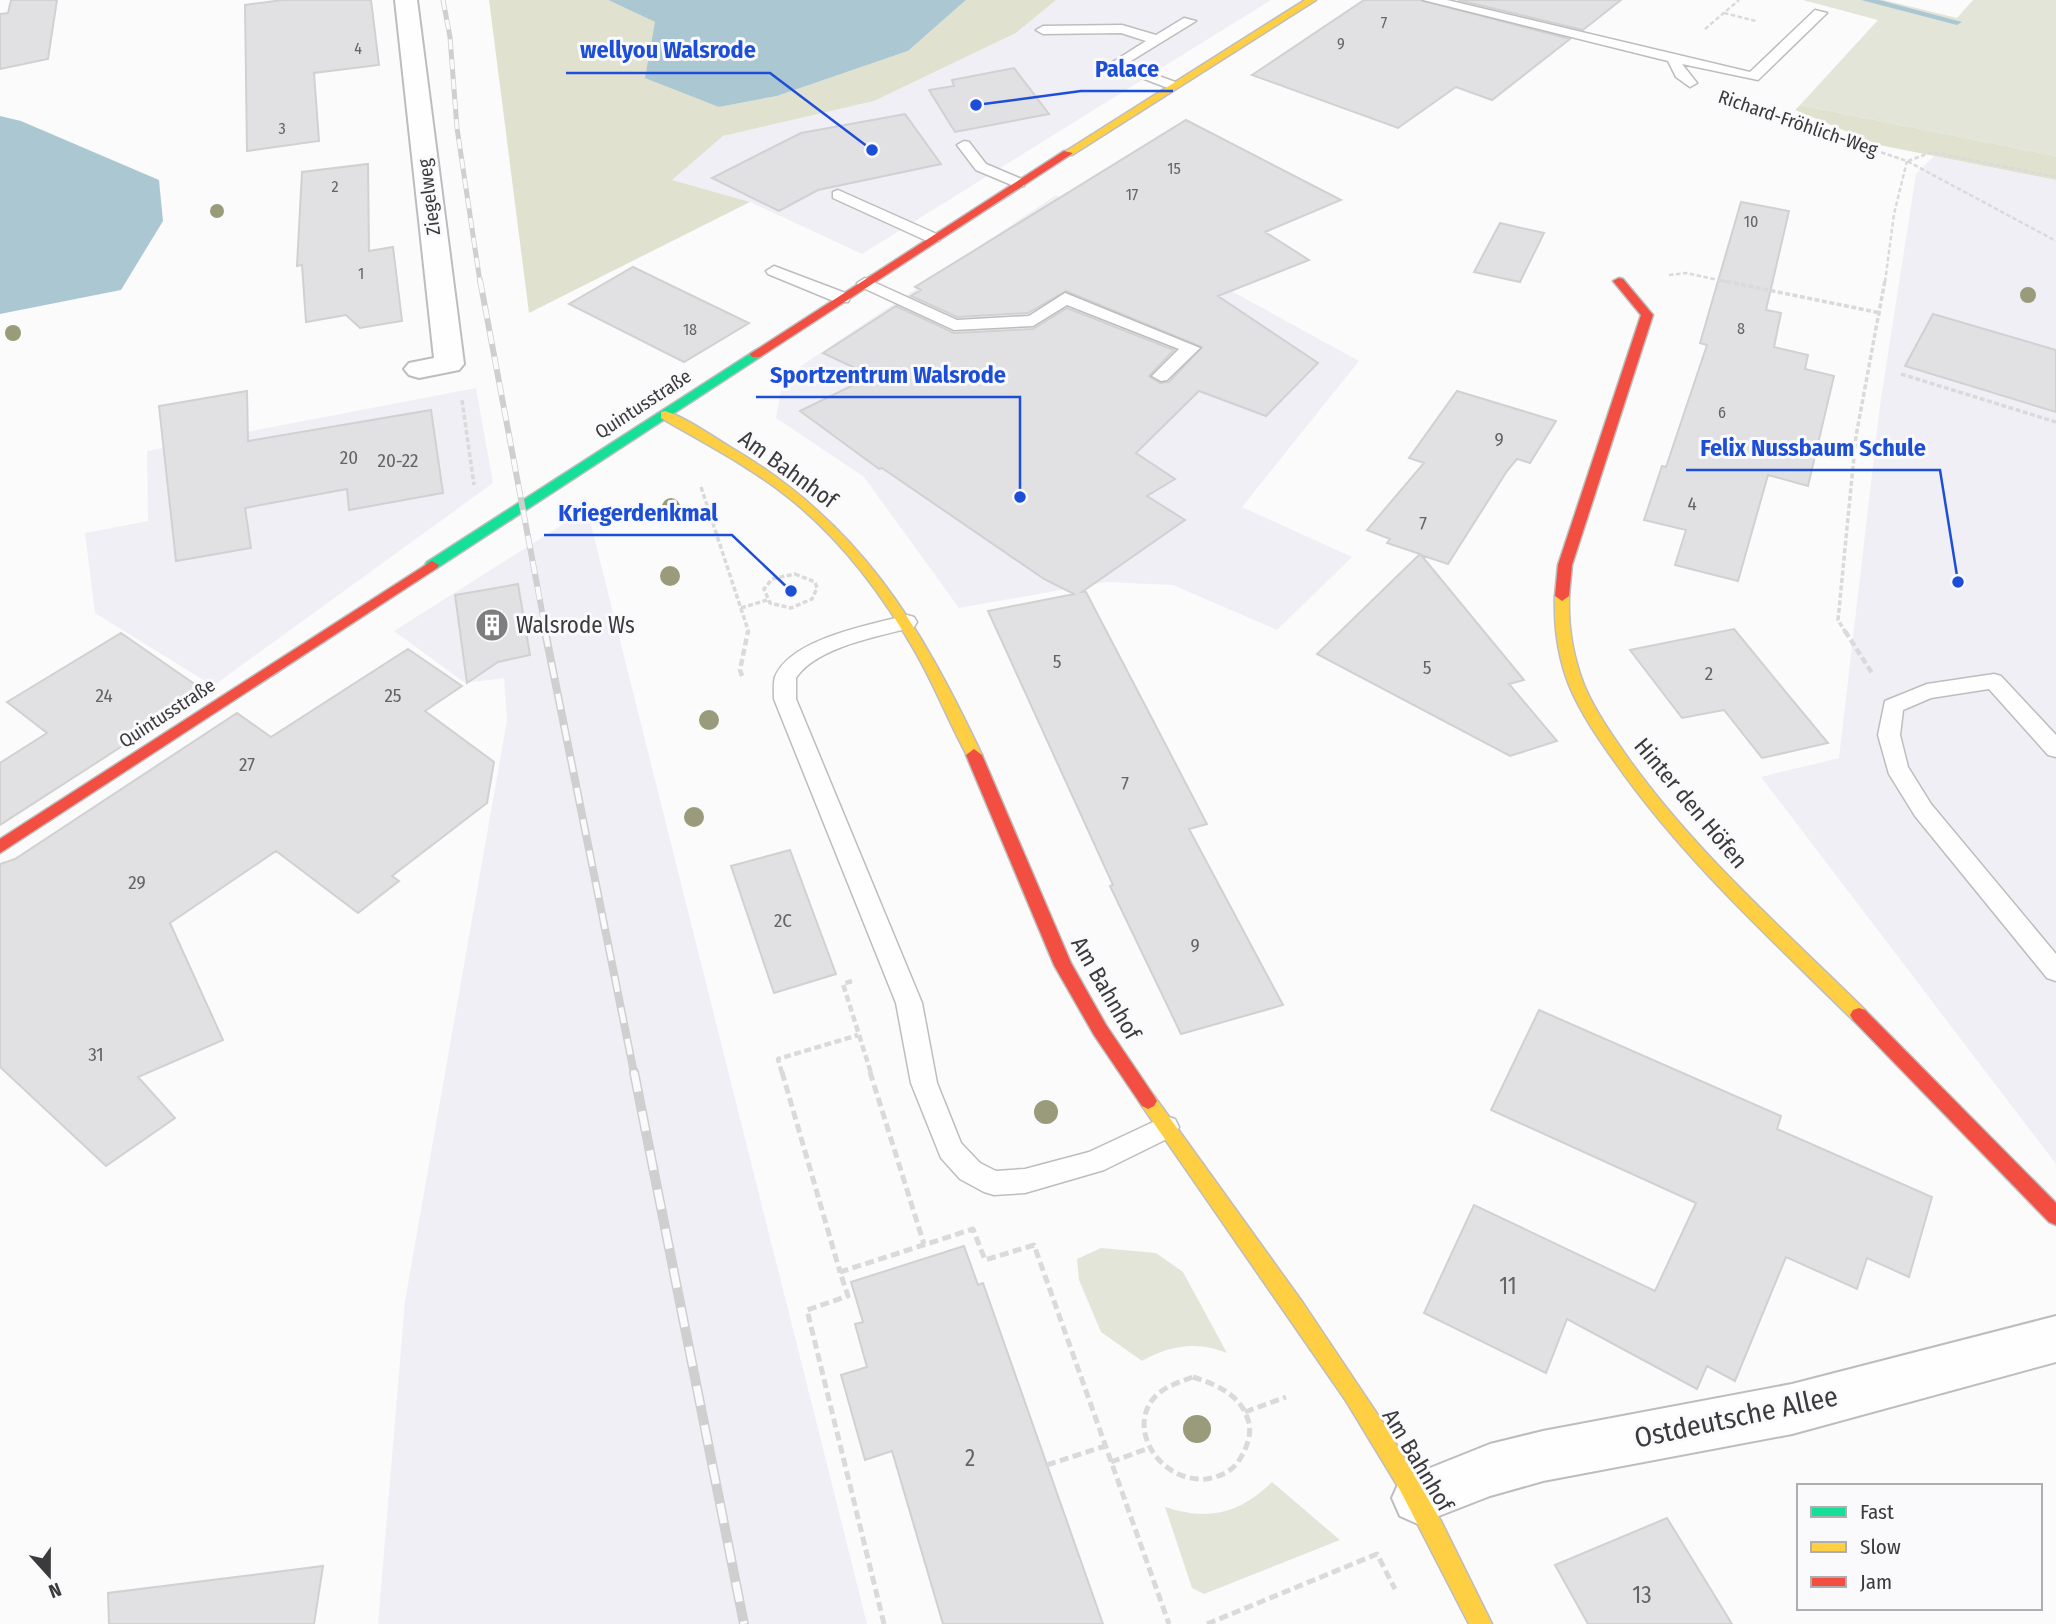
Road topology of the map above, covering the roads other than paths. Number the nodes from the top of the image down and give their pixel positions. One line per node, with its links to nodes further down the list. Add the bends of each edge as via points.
1 (406, 0): 19 (street, Ziegelweg, via 449,364)
2 (1311, 0): 10 (street, Quintusstraße)
3 (1430, 0): 8 (lane)
4 (1820, 13): 8 (lane, via 1753,77)
5 (1189, 21): 7 (lane)
6 (1043, 30): 7 (lane, via 1122,29)
7 (1157, 40): 10 (lane, via 1115,65)
8 (1675, 57): 9 (lane, via 1679,74)
9 (1690, 83)
10 (1173, 86): 12 (street, Quintusstraße)
11 (964, 145): 12 (lane, via 981,166)
12 (1019, 183): 14 (street, Quintusstraße)
13 (838, 195): 14 (lane)
14 (933, 238): 17 (street, Quintusstraße)
15 (774, 271): 18 (lane)
16 (1619, 281): 27 (street, Hinter den Höfen, via 1647,315 1565,565 1560,618 1580,692 1627,768 1697,850)
17 (865, 283): 18 (street, Quintusstraße); 20 (lane, via 954,325 1033,321 1065,298 1191,348)
18 (842, 299): 21 (street, Quintusstraße)
19 (419, 369)
20 (1161, 376)
21 (666, 415): 22 (street, Am Bahnhof, via 810,508 865,565); 24 (street, Quintusstraße)
22 (907, 622): 26 (street, Am Bahnhof, via 961,721 1066,974); 26 (lane, via 824,647 799,660 786,677 785,699 909,1003 924,1083 950,1150 970,1171 995,1183 1025,1181 1094,1162)
23 (2056, 749): 25 (lane, via 1994,681 1927,691 1893,706 1889,735 1897,768 1923,810)
24 (0, 848)
25 (2056, 971)
26 (1166, 1127): 29 (street, Am Bahnhof, via 1339,1373)
27 (2056, 1216)
28 (2056, 1339): 29 (street, Ostdeutsche Allee, via 1792,1409 1543,1456 1490,1470)
29 (1418, 1498): 30 (street, Am Bahnhof)
30 (1482, 1624)

